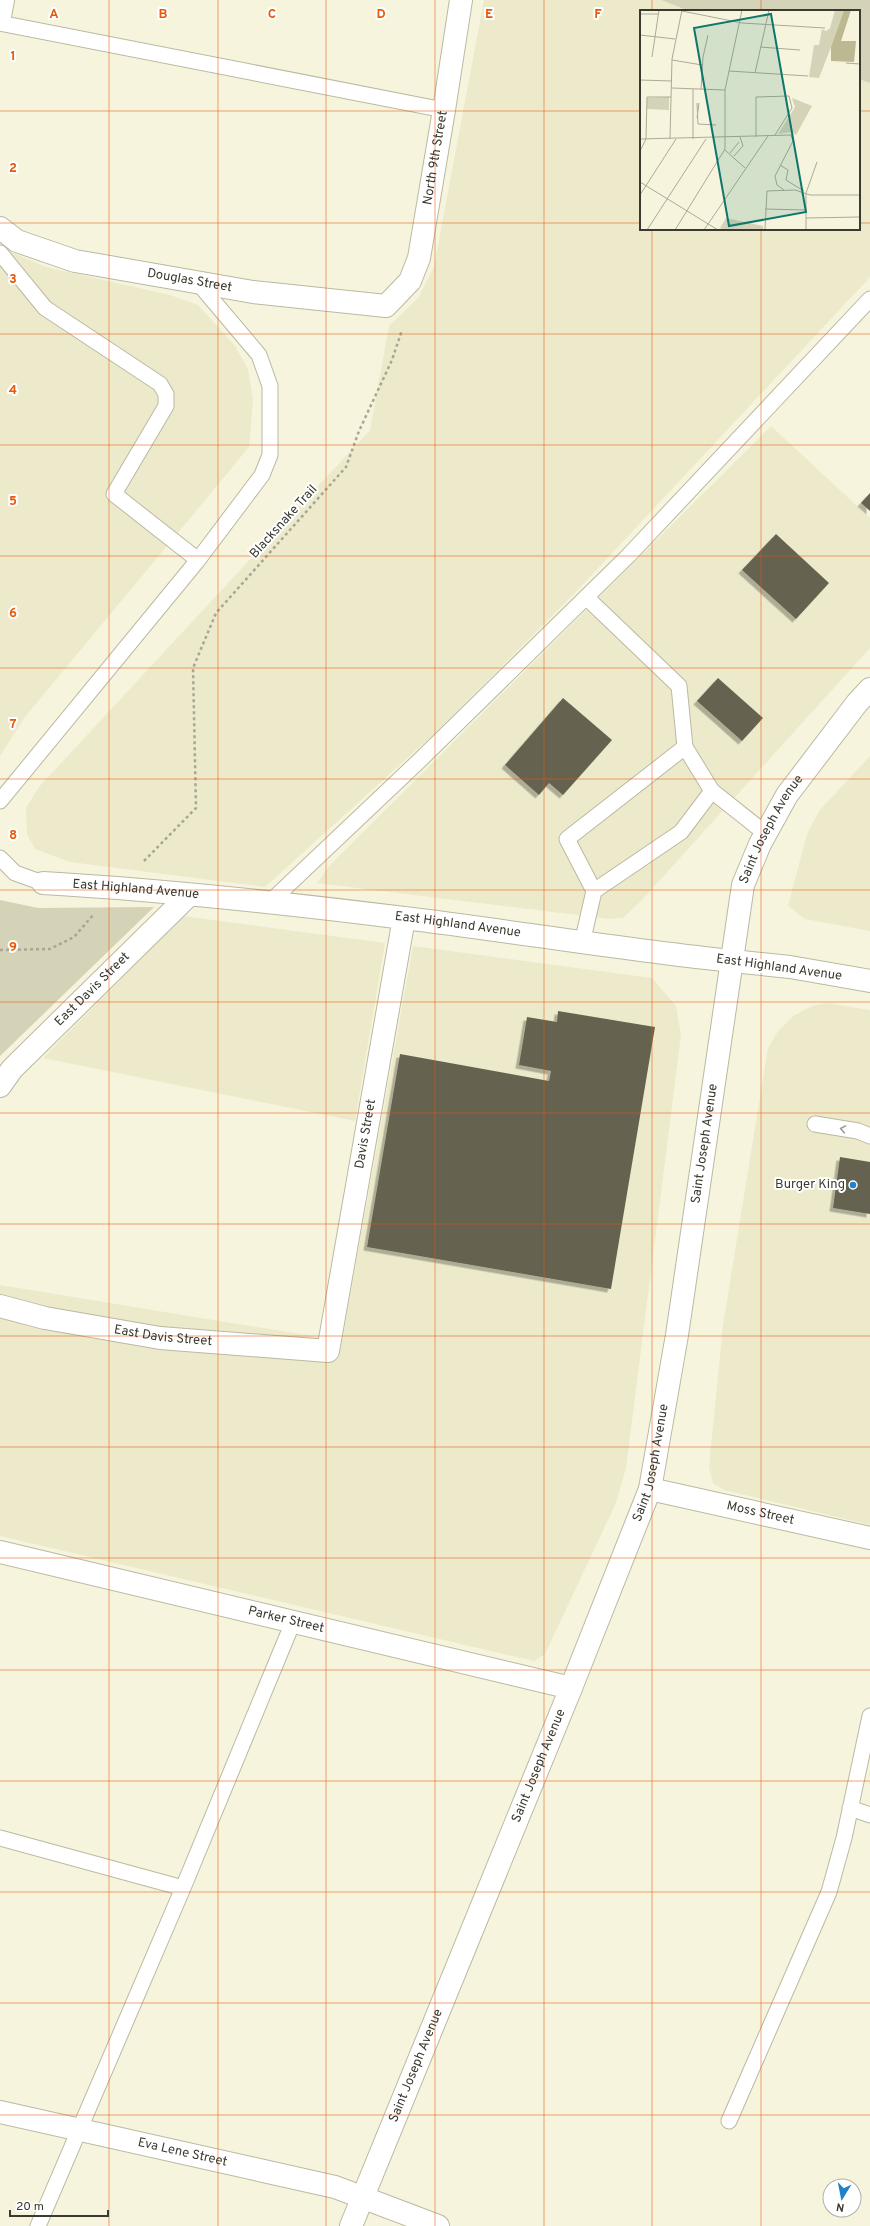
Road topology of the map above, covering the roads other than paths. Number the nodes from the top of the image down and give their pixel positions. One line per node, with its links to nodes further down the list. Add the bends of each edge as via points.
1 (2, 0): 3 (street)
2 (461, 0): 5 (street, North 9th Street)
3 (0, 16)
4 (0, 23): 5 (lane)
5 (444, 110): 10 (street, North 9th Street, via 419,258 410,282)
6 (0, 228): 8 (street, Douglas Street, via 17,241 75,261)
7 (0, 253): 11 (lane, via 44,308 160,384 166,394 166,406 114,494)
8 (199, 284): 10 (street, Douglas Street); 11 (lane, via 260,355 270,386 270,455 262,475)
9 (870, 299): 12 (lane)
10 (386, 306)
11 (198, 560): 16 (lane)
12 (586, 597): 14 (lane, via 679,686); 22 (lane)
13 (870, 689): 17 (street, Saint Joseph Avenue, via 787,794)
14 (685, 747): 15 (lane); 20 (lane, via 567,839)
15 (712, 791): 17 (lane); 20 (lane, via 681,832)
16 (0, 801)
17 (765, 834): 25 (street, Saint Joseph Avenue, via 743,885)
18 (0, 858): 19 (lane, via 15,873)
19 (43, 883): 21 (street, East Highland Avenue)
20 (594, 891): 24 (lane)
21 (189, 895): 22 (street, East Highland Avenue); 27 (street, East Davis Street, via 12,1069)
22 (269, 903): 23 (street, East Highland Avenue)
23 (404, 918): 24 (street, East Highland Avenue); 31 (street, Davis Street)
24 (582, 943): 25 (street, East Highland Avenue)
25 (732, 961): 26 (street, East Highland Avenue, via 790,967); 32 (street, Saint Joseph Avenue, via 680,1314)
26 (870, 981)
27 (0, 1086)
28 (815, 1124): 29 (lane, one-way to 28, via 858,1131)
29 (870, 1136)
30 (0, 1306): 31 (street, East Davis Street, via 45,1318 160,1338)
31 (328, 1351)
32 (650, 1490): 33 (street, Moss Street); 36 (street, Saint Joseph Avenue)
33 (870, 1538)
34 (0, 1552): 35 (street, Parker Street)
35 (293, 1622): 36 (street, Parker Street); 41 (lane)
36 (571, 1688): 45 (street, Saint Joseph Avenue)
37 (870, 1716): 38 (lane)
38 (850, 1808): 39 (lane); 43 (lane, via 828,1892)
39 (870, 1815)
40 (0, 1838): 41 (lane)
41 (183, 1888): 44 (lane)
42 (0, 2112): 44 (street, Eva Lene Street)
43 (729, 2121)
44 (78, 2130): 45 (street, Eva Lene Street, via 335,2187); 46 (lane)
45 (363, 2197): 47 (street, Saint Joseph Avenue); 48 (street, Eva Lene Street)
46 (38, 2226)
47 (351, 2226)
48 (438, 2226)

